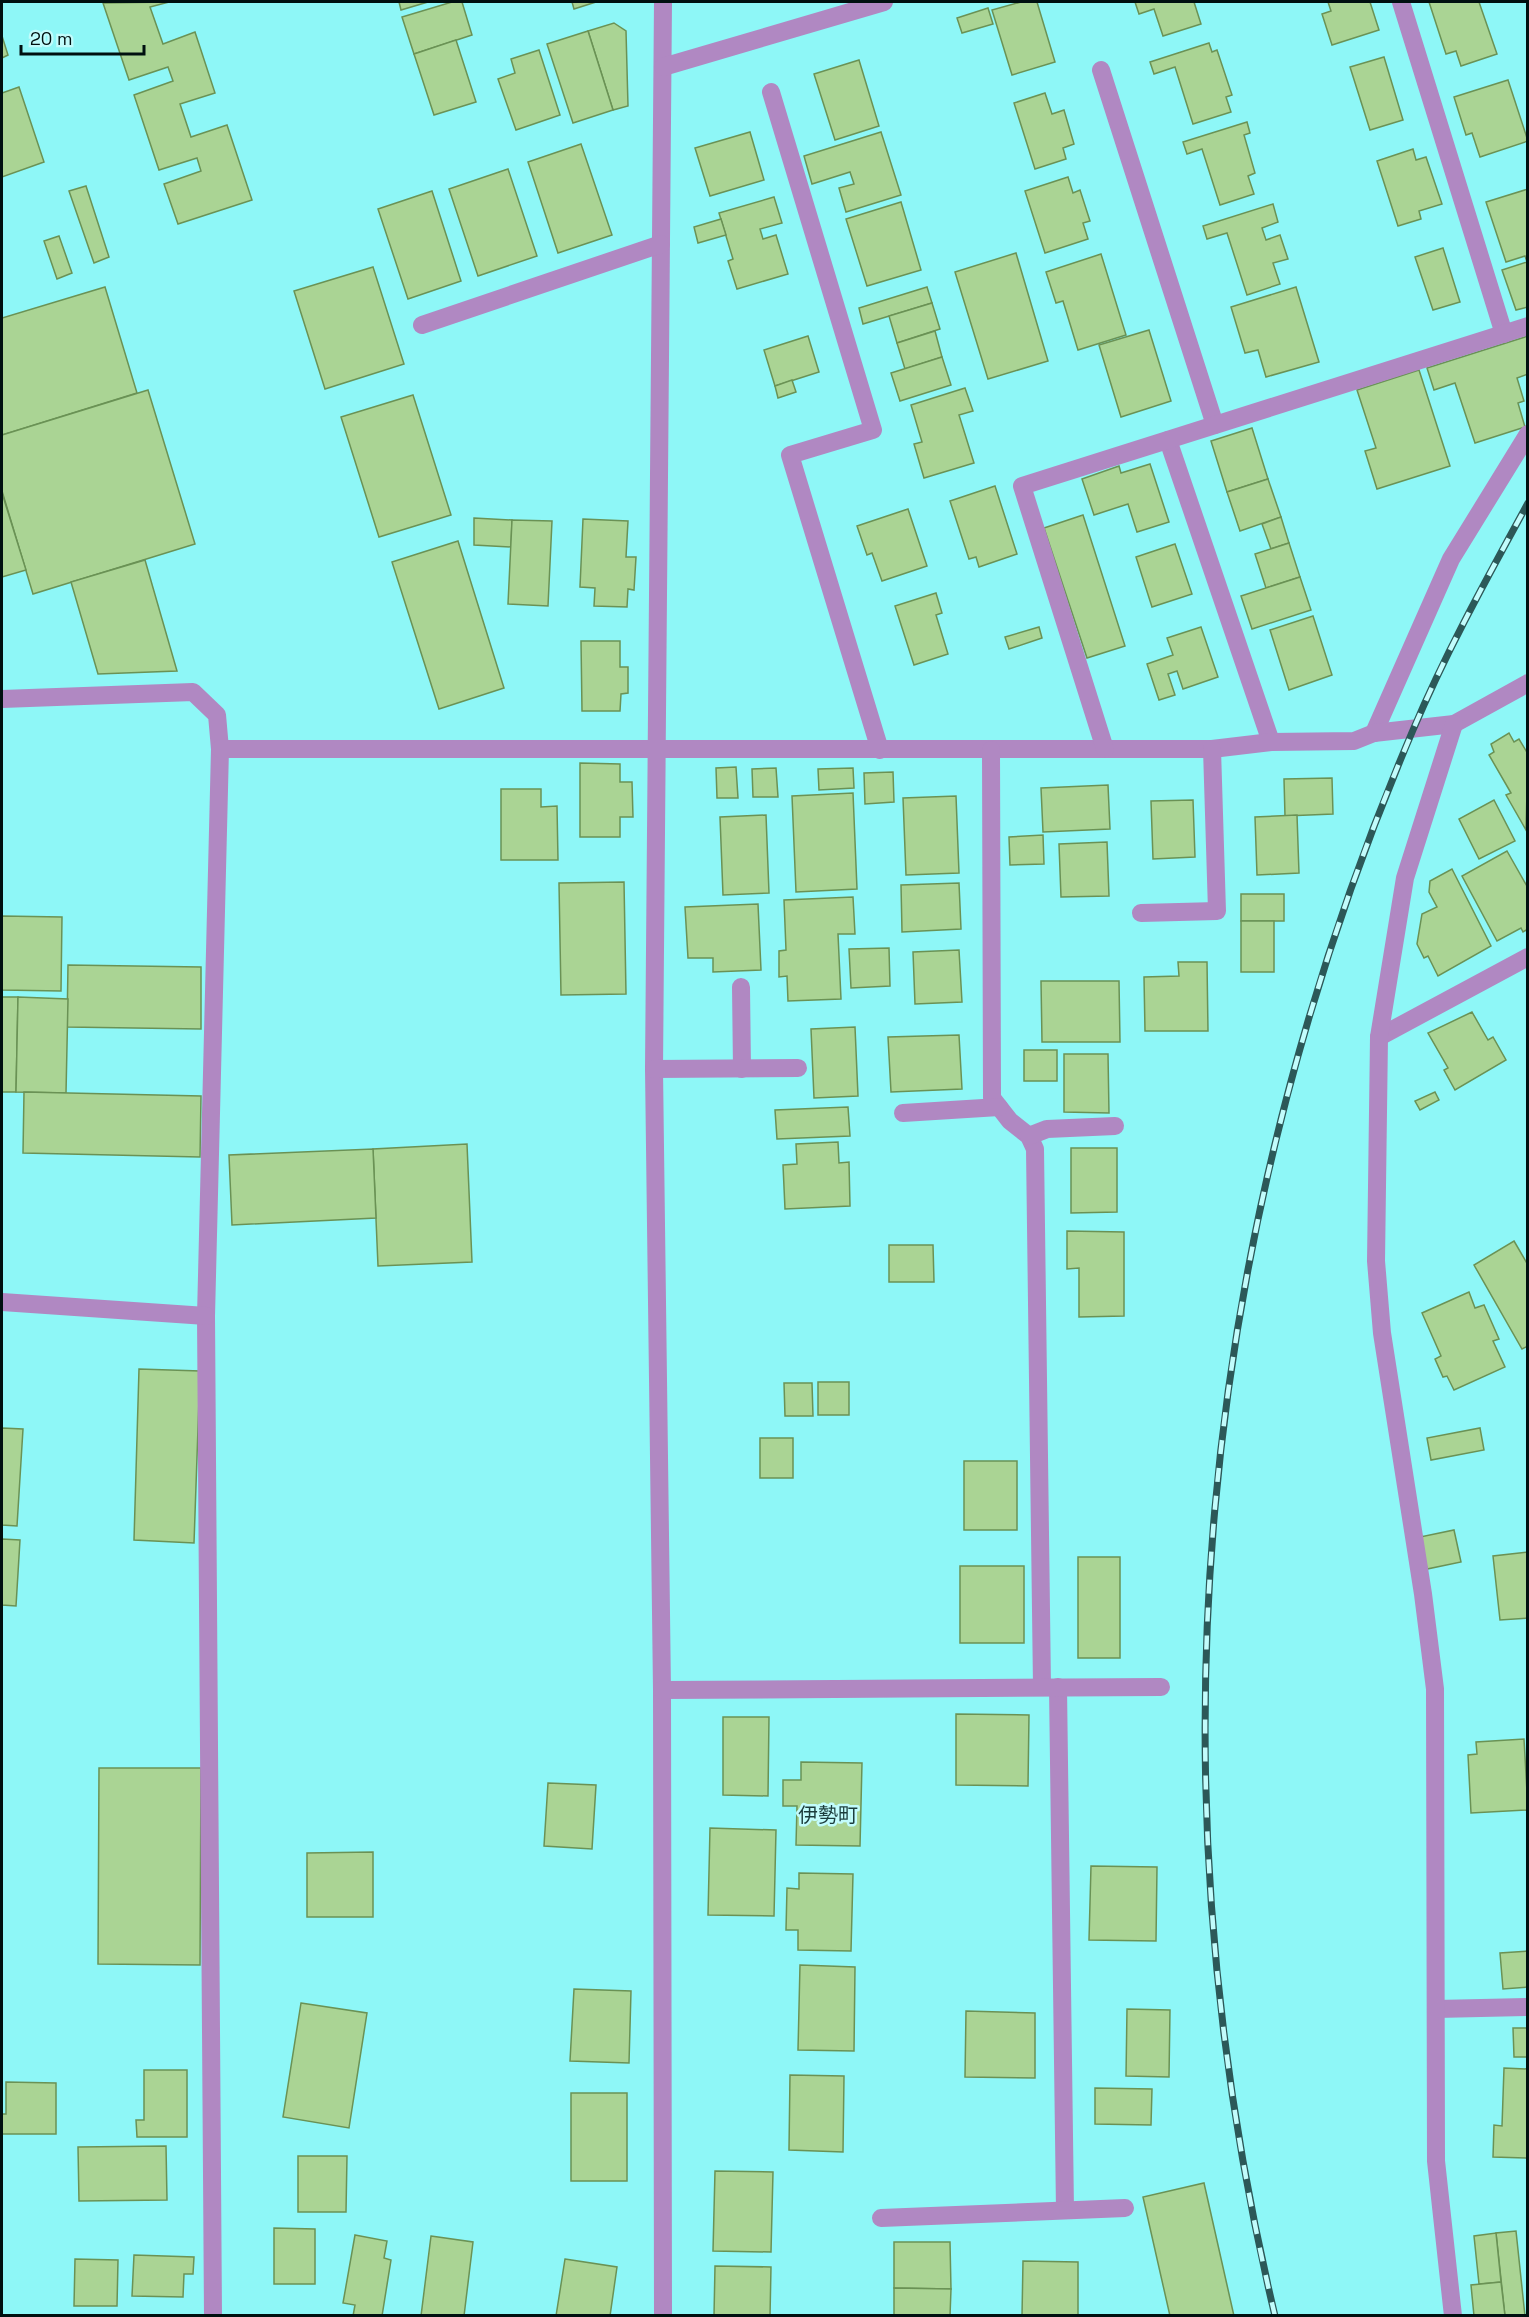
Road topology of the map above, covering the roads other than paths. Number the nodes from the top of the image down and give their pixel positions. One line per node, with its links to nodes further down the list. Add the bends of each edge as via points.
1 (663, 2): 4 (street)
2 (884, 2): 4 (street)
3 (1401, 2): 10 (street)
4 (663, 67): 7 (street)
5 (1101, 70): 11 (street)
6 (771, 92): 23 (street, via 873,430 790,455)
7 (661, 244): 8 (street); 22 (street)
8 (422, 325)
9 (1527, 326): 10 (street)
10 (1504, 334): 11 (street)
11 (1215, 425): 13 (street)
12 (1527, 434): 17 (street, via 1451,560)
13 (1168, 440): 18 (street); 20 (street, via 1022,486)
14 (1527, 683): 16 (street)
15 (2, 699): 19 (street, via 193,692 217,716)
16 (1455, 724): 17 (street); 28 (street, via 1405,878)
17 (1374, 732): 18 (street, via 1354,741)
18 (1271, 742): 21 (street)
19 (220, 749): 22 (street); 37 (street)
20 (1105, 749): 21 (street); 24 (street)
21 (1212, 749): 25 (street, via 1216,911)
22 (655, 750): 23 (street); 30 (street)
23 (880, 750): 24 (street)
24 (991, 750): 32 (street, via 992,1098)
25 (1141, 913)
26 (1527, 957): 28 (street)
27 (741, 987): 31 (street)
28 (1379, 1037): 42 (street, via 1376,1262 1382,1333 1435,1689)
29 (798, 1068): 31 (street)
30 (654, 1069): 31 (street); 40 (street)
31 (742, 1069)
32 (999, 1107): 33 (street); 35 (street)
33 (903, 1113)
34 (1115, 1126): 35 (street, via 1047,1129)
35 (1029, 1136): 38 (street, via 1035,1149)
36 (2, 1302): 37 (street)
37 (206, 1316): 46 (street)
38 (1050, 1687): 39 (street); 40 (street); 44 (street)
39 (1161, 1688)
40 (662, 1690): 47 (street)
41 (1527, 2007): 42 (street)
42 (1436, 2009): 48 (street, via 1436,2161)
43 (1125, 2208): 44 (street)
44 (1065, 2210): 45 (street)
45 (881, 2217)
46 (213, 2316)
47 (663, 2316)
48 (1453, 2316)

